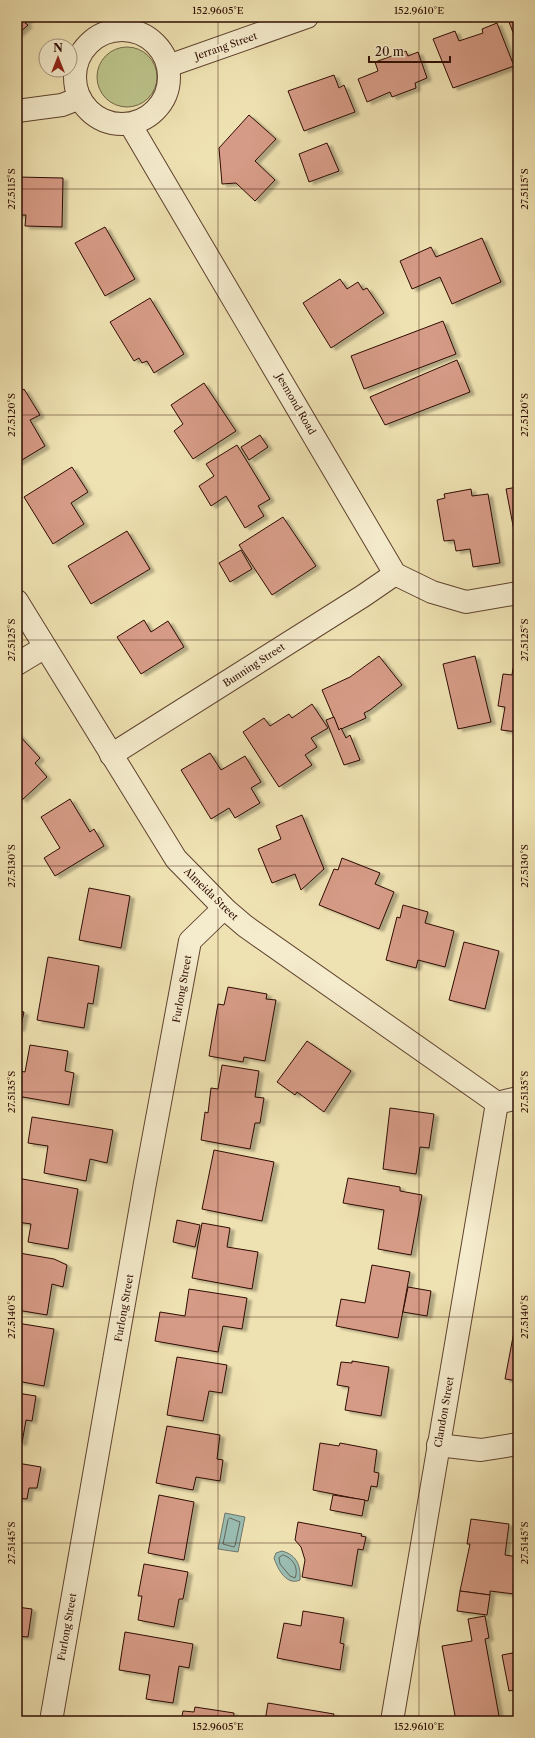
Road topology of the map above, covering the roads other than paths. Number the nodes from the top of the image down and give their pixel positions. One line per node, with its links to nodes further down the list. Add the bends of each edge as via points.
1 (307, 17): 3 (street, Jerrang Street)
2 (117, 24): 3 (street, via 147,38 160,50); 4 (street, via 84,50 76,65 75,82)
3 (168, 66): 6 (street, via 168,85 162,103 148,117)
4 (80, 98): 5 (street, via 62,105); 6 (street, via 88,110 101,119 115,124)
5 (17, 111)
6 (130, 124): 7 (street, Jesmond Road)
7 (395, 574): 8 (street, via 432,592 466,602); 12 (street, Bunning Street)
8 (518, 593)
9 (17, 602): 10 (street, Almeida Street)
10 (45, 647): 11 (street); 12 (street, Almeida Street)
11 (17, 664)
12 (111, 755): 13 (street, Almeida Street, via 176,859)
13 (224, 908): 14 (street, Almeida Street, via 245,926); 17 (street, Furlong Street, via 190,941)
14 (508, 1100): 16 (street, Clandon Street)
15 (518, 1444): 16 (street, via 481,1450)
16 (438, 1445): 18 (street, Clandon Street)
17 (51, 1721)
18 (392, 1721)

